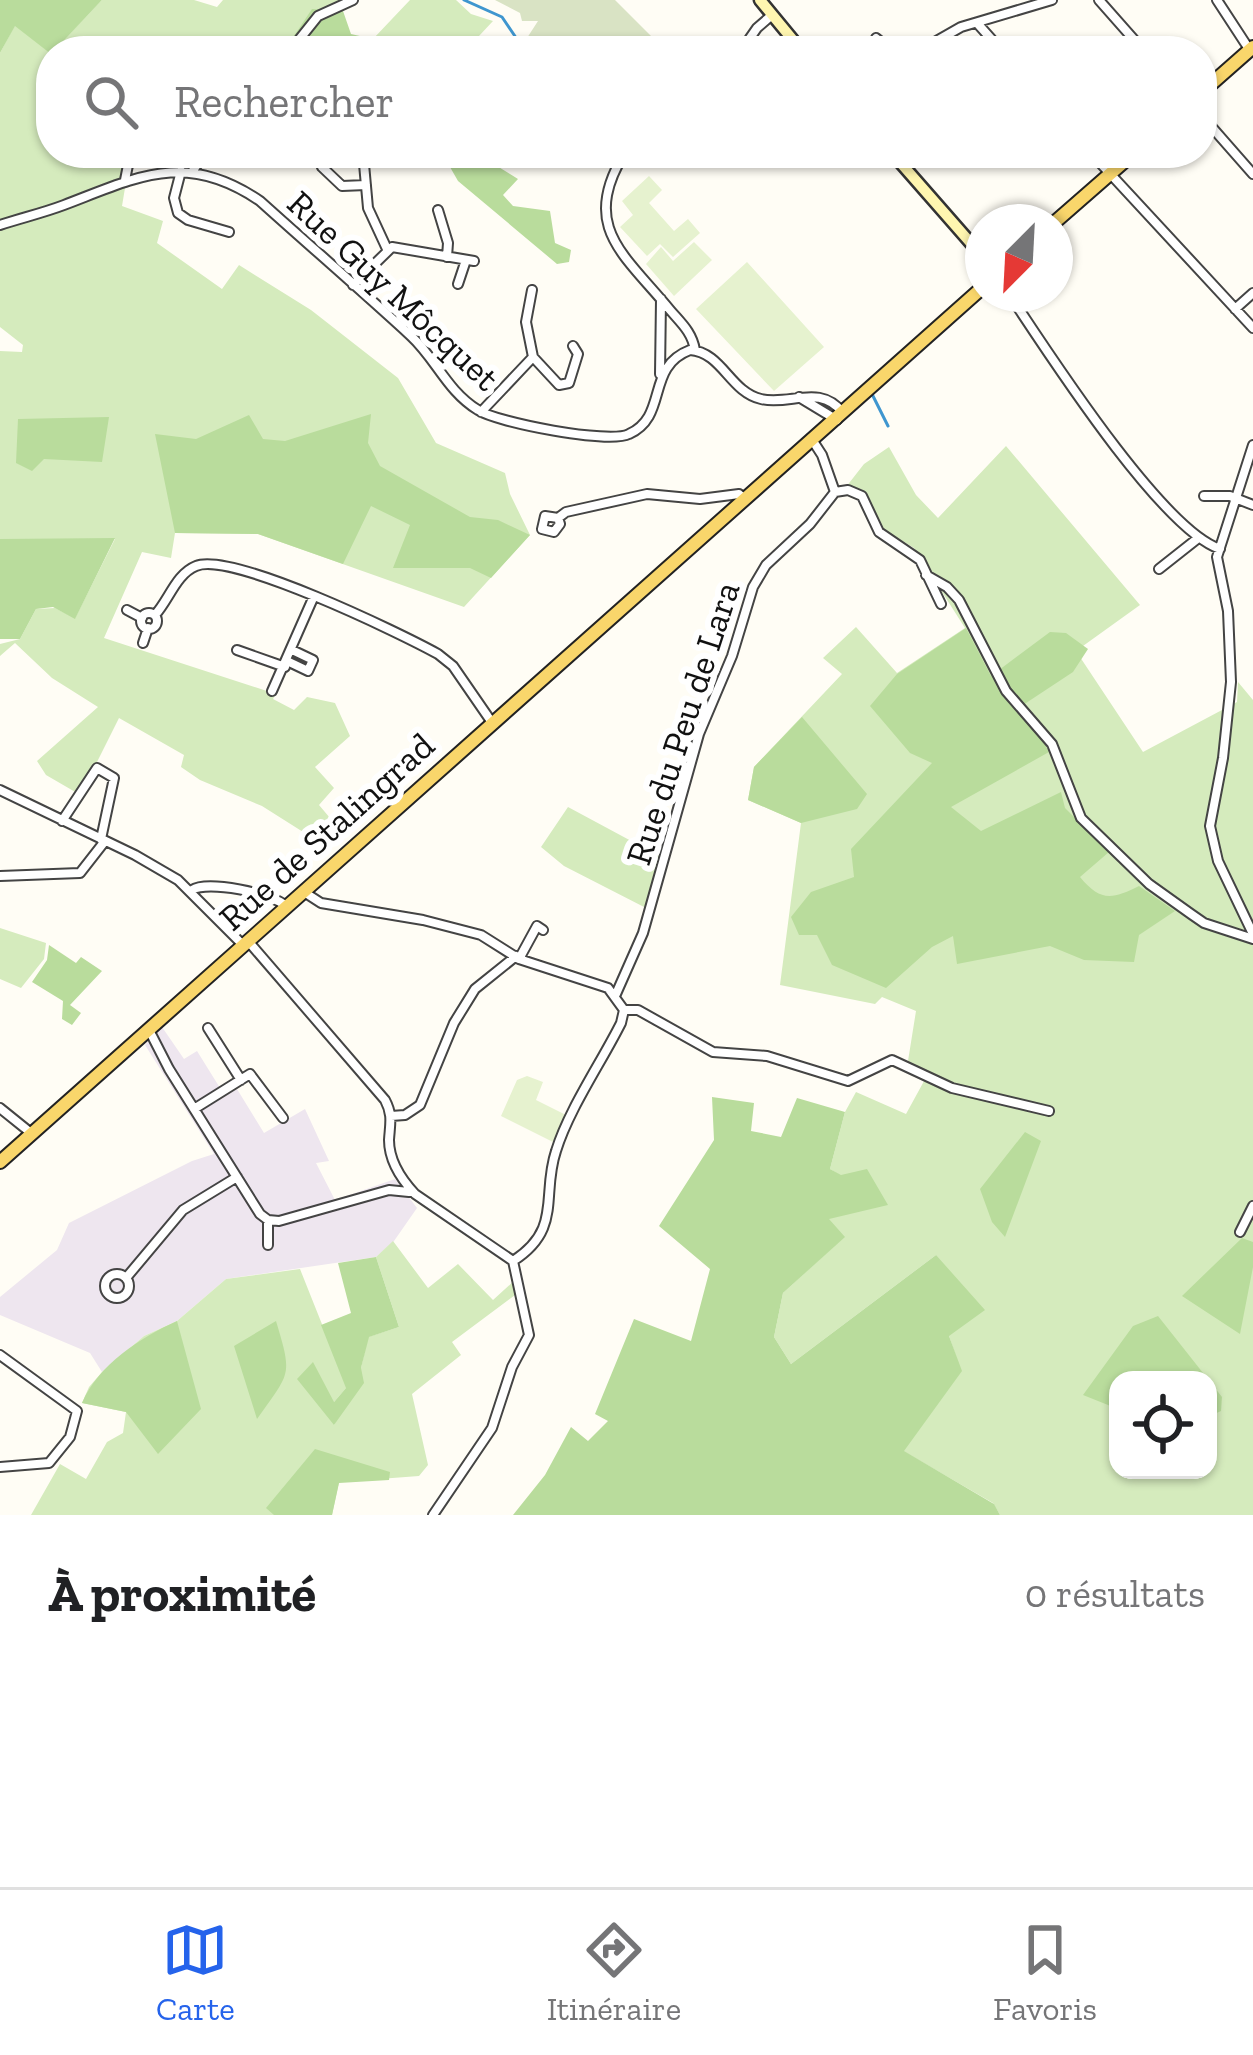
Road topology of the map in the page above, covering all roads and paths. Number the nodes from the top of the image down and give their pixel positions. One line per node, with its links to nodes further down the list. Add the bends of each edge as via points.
1 (353, 0): 8 (street, via 318,16)
2 (760, 0): 6 (street)
3 (1052, 0): 7 (street)
4 (1100, 0): 13 (street)
5 (1217, 0): 14 (street)
6 (772, 15): 9 (street); 10 (street)
7 (976, 22): 11 (street); 12 (street)
8 (302, 36)
9 (751, 36)
10 (790, 36)
11 (948, 36)
12 (989, 36)
13 (1131, 36)
14 (1252, 50): 15 (main road)
15 (1217, 79)
16 (1217, 133): 27 (street)
17 (127, 168): 28 (street)
18 (190, 168): 25 (street)
19 (323, 168): 29 (street, via 342,186)
20 (364, 168): 29 (street)
21 (616, 168): 41 (street, via 606,224)
22 (905, 168): 34 (street)
23 (1105, 168): 26 (street)
24 (1117, 168): 26 (main road)
25 (186, 172): 28 (street); 33 (street, via 174,198 178,213); 38 (street, Rue Guy Môcquet, via 260,201)
26 (1110, 174): 30 (main road); 43 (street)
27 (1253, 175)
28 (125, 180): 32 (street)
29 (366, 185): 35 (street)
30 (1073, 206)
31 (438, 210): 36 (street)
32 (0, 225)
33 (229, 232)
34 (965, 236)
35 (388, 249): 36 (street); 38 (street)
36 (447, 257): 37 (street, via 470,260)
37 (458, 284)
38 (353, 285): 52 (street, Rue Guy Môcquet)
39 (532, 290): 48 (street, via 526,315)
40 (1253, 293): 43 (street)
41 (660, 298): 47 (street); 49 (street)
42 (965, 303): 53 (main road, Rue de Stalingrad)
43 (1235, 309): 45 (street)
44 (1021, 312): 62 (street, via 1131,465)
45 (1253, 328)
46 (573, 346): 48 (street, via 578,354 565,385)
47 (694, 350): 49 (street, Rue Guy Môcquet, via 675,357); 50 (street, via 748,394)
48 (533, 357): 52 (street)
49 (659, 379): 52 (street, Rue Guy Môcquet, via 648,417 619,438)
50 (798, 396): 51 (street); 53 (street, via 811,395)
51 (816, 406): 53 (street); 54 (street)
52 (481, 412)
53 (839, 415): 54 (main road, Rue de Stalingrad)
54 (814, 436): 56 (street); 58 (main road, Rue de Stalingrad)
55 (1253, 446): 59 (street)
56 (835, 492): 65 (street, via 857,491 874,526 911,551); 89 (street, Rue du Peu de Lara, via 753,587)
57 (1204, 496): 59 (street)
58 (745, 499): 61 (street, via 647,494); 77 (main road, Rue de Stalingrad)
59 (1237, 499): 60 (street); 63 (street)
60 (1253, 505)
61 (558, 518)
62 (1197, 539): 63 (street); 64 (street)
63 (1220, 549): 86 (street, via 1231,682 1210,826)
64 (1159, 569)
65 (926, 575): 67 (street); 86 (street, via 959,600 1006,691 1052,744 1072,802 1092,830 1204,922)
66 (314, 596): 69 (street, via 208,562 187,571); 74 (street); 77 (street, via 438,654)
67 (940, 604)
68 (127, 610): 70 (street)
69 (155, 615): 70 (street); 71 (street)
70 (142, 618): 71 (street)
71 (148, 628): 72 (street)
72 (143, 643)
73 (237, 650): 75 (street)
74 (292, 650): 75 (street); 75 (street, via 313,659 308,670)
75 (286, 664): 76 (street)
76 (272, 691)
77 (493, 724): 83 (main road, Rue de Stalingrad)
78 (0, 790): 79 (street)
79 (62, 821): 80 (street); 80 (street, via 98,768 114,778)
80 (103, 840): 81 (street, via 80,873); 82 (street)
81 (0, 876)
82 (191, 891): 84 (street, via 206,885); 87 (street)
83 (303, 891): 84 (main road, Rue de Stalingrad); 88 (street, via 321,902 481,935)
84 (286, 906): 87 (main road, Rue de Stalingrad)
85 (543, 930): 88 (street, via 537,926)
86 (1253, 937)
87 (245, 943): 92 (main road, Rue de Stalingrad); 97 (street)
88 (517, 958): 89 (street); 97 (street, via 475,988 420,1105)
89 (616, 994): 90 (street)
90 (624, 1010): 96 (street, via 713,1052 767,1056 848,1081 892,1060 952,1088); 107 (street, via 554,1154 543,1227)
91 (208, 1028): 93 (street)
92 (149, 1030): 95 (street); 99 (main road, Rue de Stalingrad)
93 (241, 1080): 95 (street); 98 (street, via 256,1077)
94 (0, 1108): 99 (street)
95 (194, 1109): 101 (street)
96 (1048, 1111)
97 (392, 1116): 102 (street, via 389,1147)
98 (283, 1118)
99 (32, 1134): 100 (main road, Rue de Stalingrad)
100 (0, 1162)
101 (237, 1178): 104 (street); 108 (street, via 183,1210)
102 (415, 1194): 104 (street, via 389,1190); 107 (street)
103 (1253, 1205): 105 (street)
104 (268, 1220): 106 (street)
105 (1240, 1232)
106 (268, 1245)
107 (513, 1262): 111 (street, via 529,1335 493,1428)
108 (126, 1278)
109 (0, 1354): 110 (street, via 77,1411 70,1437 49,1463)
110 (0, 1467)
111 (433, 1515)

